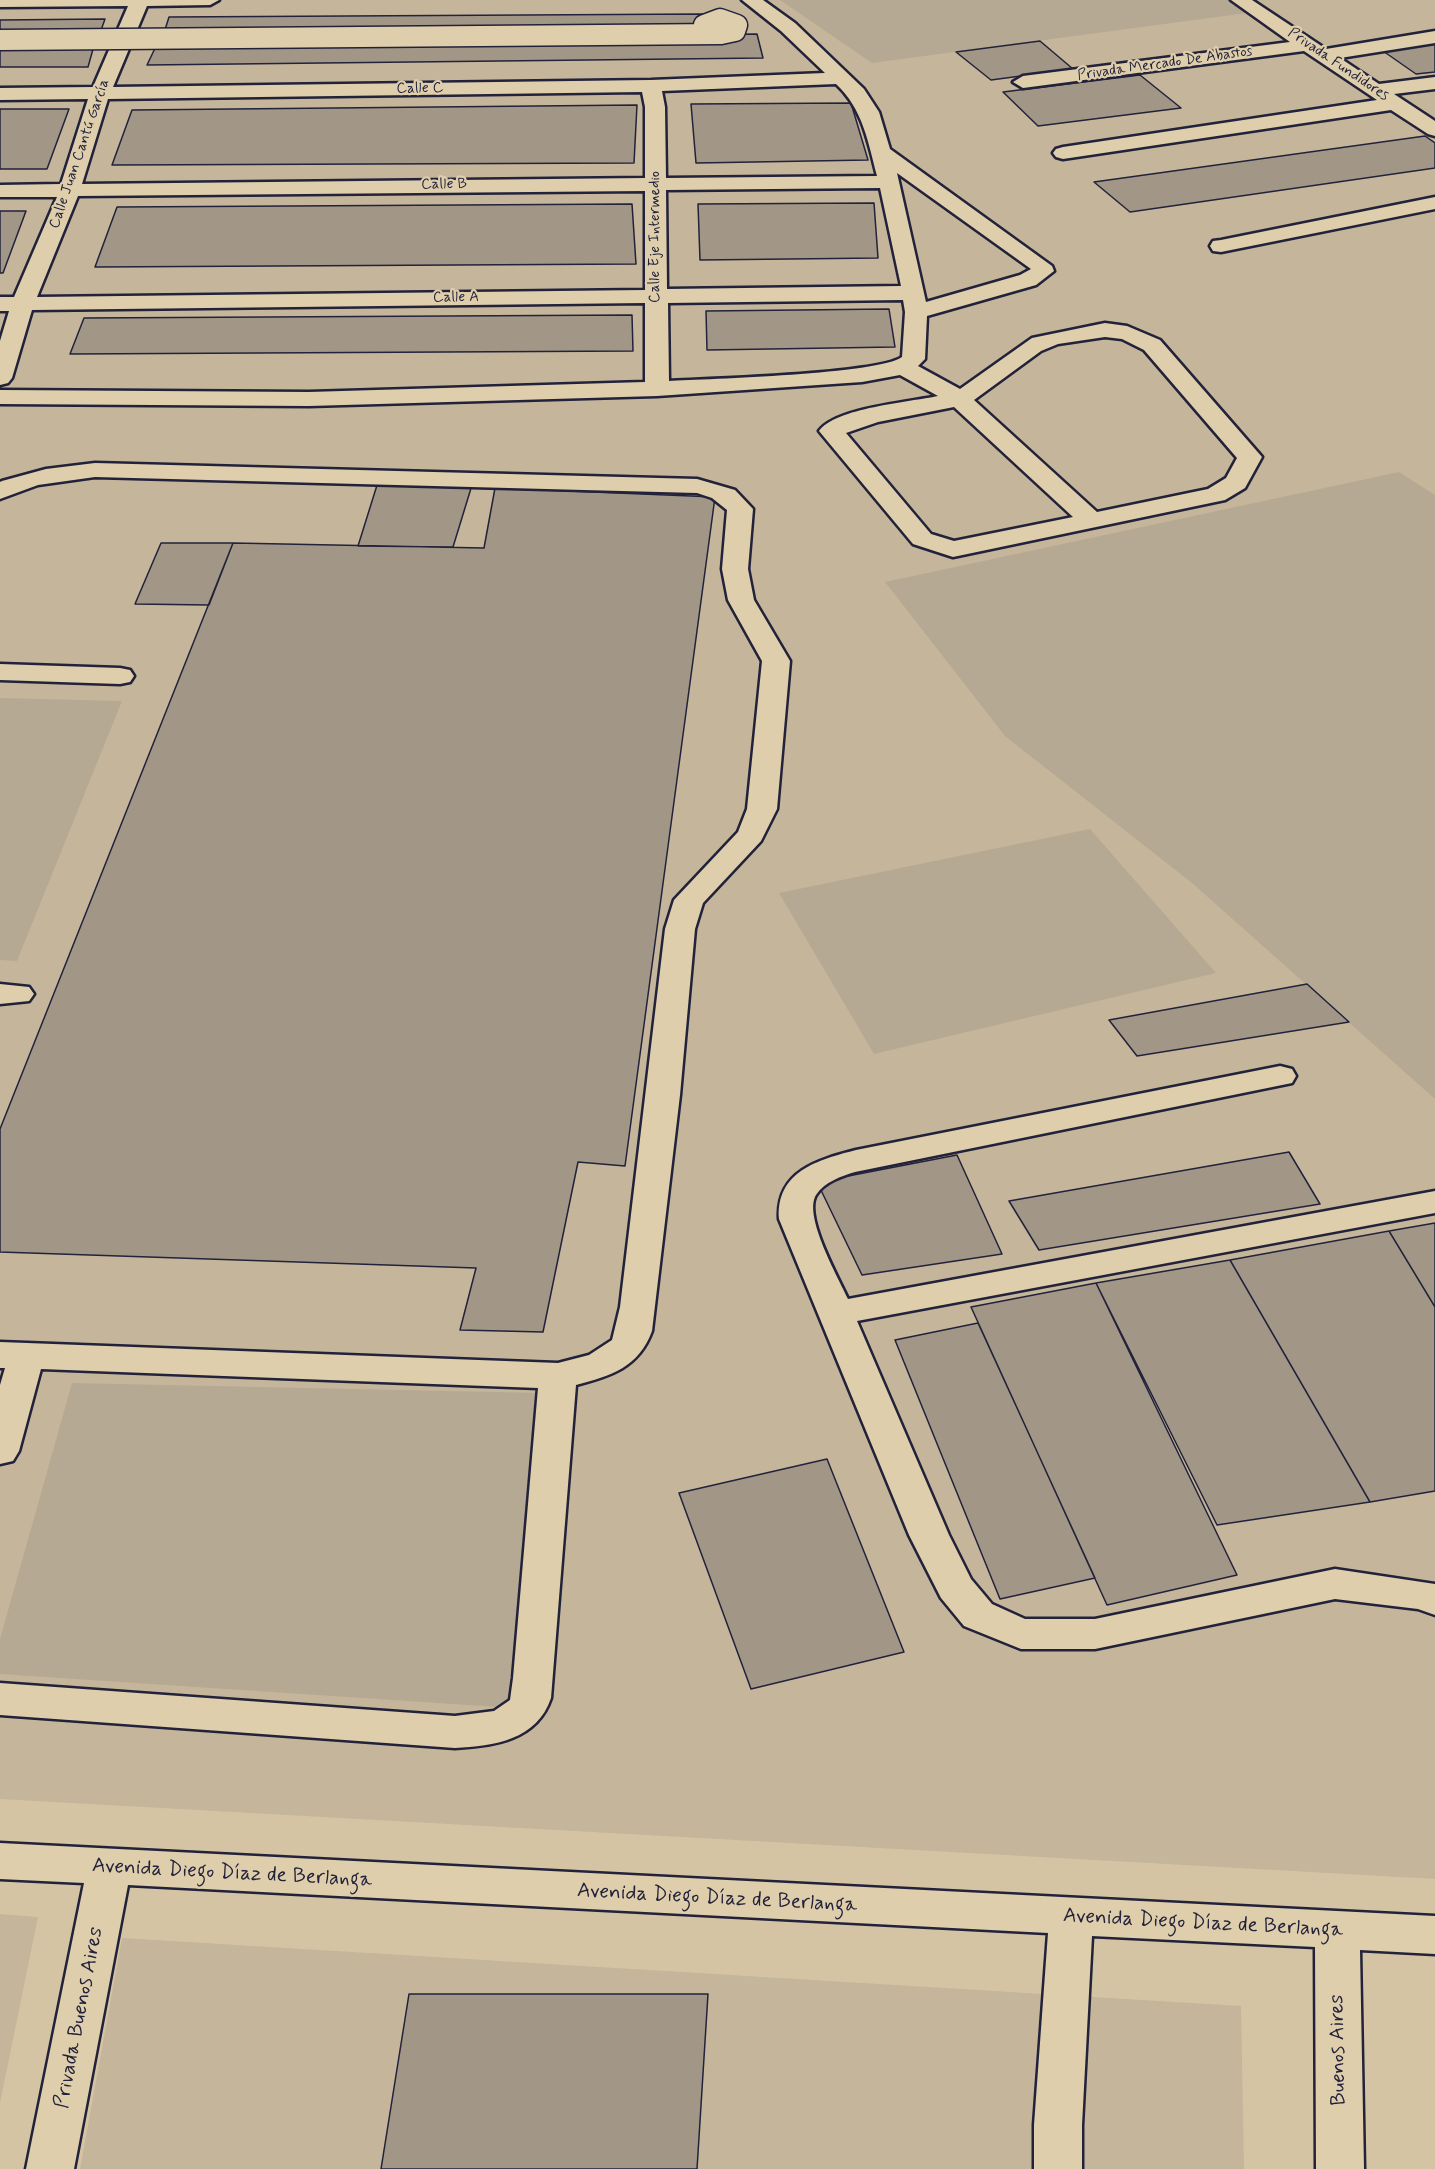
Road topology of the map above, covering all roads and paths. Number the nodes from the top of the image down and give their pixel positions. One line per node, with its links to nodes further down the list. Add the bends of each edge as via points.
1 (140, 0): 2 (street); 5 (street); 17 (street, Calle Juan Cantú García)
2 (210, 0)
3 (751, 0): 7 (street)
4 (1275, 0): 6 (street)
5 (0, 2)
6 (1243, 2): 10 (street, Privada Fundidores)
7 (788, 27): 9 (street, bridge, via 719,29 704,25 719,19 737,25 735,31); 11 (street)
8 (1435, 37): 10 (street, Privada Mercado De Abastos)
9 (0, 40)
10 (1315, 50): 12 (street, Privada Mercado De Abastos); 15 (street, Privada Fundidores)
11 (841, 78): 14 (street, Calle C); 20 (street, via 869,112)
12 (1023, 82)
13 (1435, 83): 15 (street)
14 (651, 86): 17 (street, Calle C); 23 (street, Calle Eje Intermedio, via 655,107)
15 (1375, 90): 18 (street, Privada Fundidores)
16 (0, 94): 17 (street, Calle C)
17 (99, 94): 24 (street, Calle Juan Cantú García)
18 (1395, 104): 19 (street, Privada Fundidores); 21 (street)
19 (1435, 130)
20 (879, 151): 22 (street); 30 (street, Calle A, via 1041,266 1039,275 1028,280)
21 (1063, 153)
22 (889, 182): 23 (street, Calle B); 30 (street)
23 (655, 183): 24 (street, Calle B); 28 (street, Calle Eje Intermedio)
24 (70, 190): 25 (street, Calle B); 29 (street, Calle Juan Cantú García)
25 (0, 191)
26 (1435, 203): 27 (street)
27 (1221, 246)
28 (656, 296): 29 (street, Calle A); 30 (street, Calle A); 34 (street, Calle Eje Intermedio)
29 (23, 303): 31 (street, Calle A); 33 (street, Calle Juan Cantú García)
30 (914, 303): 32 (street, via 913,359)
31 (0, 304)
32 (903, 368): 34 (street, via 862,375); 36 (street)
33 (0, 378)
34 (657, 389): 35 (street, via 297,399)
35 (0, 397)
36 (958, 398): 38 (street); 38 (street, via 849,421 831,431 922,539 953,549); 38 (street, via 986,386 1012,359 1036,344 1105,330 1127,333 1152,345 1250,457 1236,483 1216,495)
37 (0, 492): 45 (street, via 13,484 48,475 95,470 697,486 726,493 740,509 735,569 741,600 776,661 762,809 751,835 689,900 680,929 636,1322 626,1348 597,1367)
38 (1090, 520)
39 (0, 672): 40 (street)
40 (120, 676)
41 (1280, 1077): 43 (street, via 879,1155 825,1170 807,1184 795,1201 796,1219)
42 (1435, 1202): 43 (street)
43 (836, 1313): 47 (street, via 929,1535 955,1588 978,1616 1021,1634 1095,1634 1335,1584)
44 (14, 1355): 45 (street); 46 (street)
45 (558, 1376): 48 (street, via 534,1678 529,1704 515,1718 486,1731 455,1732)
46 (0, 1451)
47 (1435, 1599)
48 (0, 1699)
49 (0, 1861): 50 (street, Avenida Diego Díaz de Berlanga)
50 (109, 1868): 51 (street, Avenida Diego Díaz de Berlanga); 54 (street, Privada Buenos Aires)
51 (1071, 1917): 52 (street, Avenida Diego Díaz de Berlanga); 55 (street)
52 (1337, 1931): 53 (street, Avenida Diego Díaz de Berlanga); 56 (street, Buenos Aires)
53 (1435, 1935)
54 (50, 2169)
55 (1058, 2169)
56 (1340, 2169)

